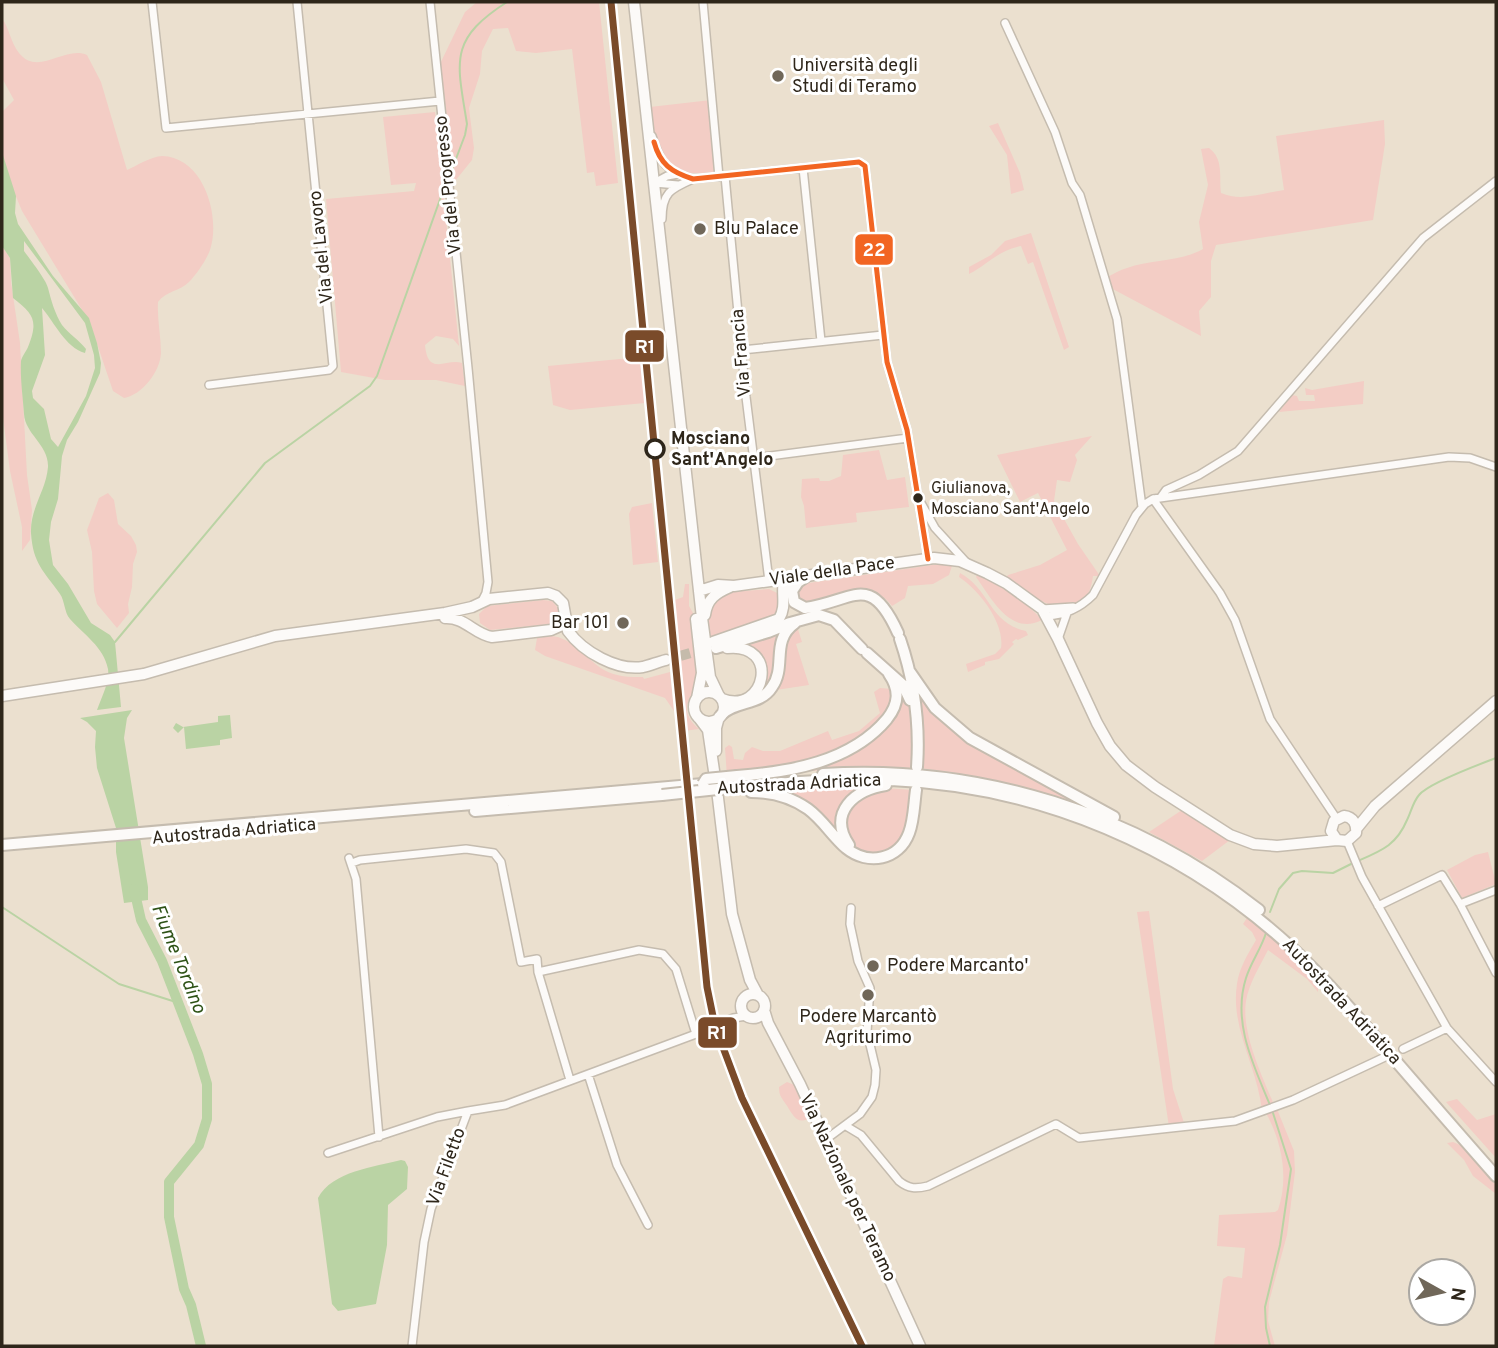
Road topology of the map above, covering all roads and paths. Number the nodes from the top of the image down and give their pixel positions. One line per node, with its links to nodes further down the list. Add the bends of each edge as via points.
1 (152, 2): 8 (street, via 166,128)
2 (297, 2): 8 (street, Via del Lavoro)
3 (430, 2): 7 (street, Via del Progresso)
4 (634, 2): 9 (main road)
5 (703, 2): 12 (street, Via Francia)
6 (1005, 23): 32 (street, via 1088,215 1118,320)
7 (440, 101): 8 (street); 39 (street, Via del Progresso)
8 (309, 113): 21 (street, Via del Lavoro, via 333,366 326,371)
9 (647, 119): 11 (street, via 660,159); 15 (main road)
10 (803, 169): 12 (street); 18 (street, via 859,162 865,166); 19 (street)
11 (678, 174): 13 (street); 15 (street)
12 (722, 177): 13 (street); 20 (street, Via Francia)
13 (693, 178): 16 (street)
14 (1496, 181): 26 (street, via 1423,238 1238,451)
15 (654, 183): 16 (street); 17 (main road)
16 (681, 184): 17 (street, via 664,200)
17 (660, 252): 25 (main road)
18 (883, 335): 19 (street); 22 (street)
19 (821, 341): 20 (street)
20 (743, 350): 23 (street, Via Francia)
21 (209, 385)
22 (908, 438): 23 (street); 30 (street)
23 (754, 458): 38 (street, Via Francia)
24 (1496, 467): 28 (street, via 1449,457)
25 (684, 468): 33 (main road); 52 (main road)
26 (1199, 475): 27 (street); 28 (street, via 1200,485); 29 (street)
27 (1188, 480): 29 (street); 31 (street)
28 (1207, 491): 29 (street)
29 (1189, 493): 31 (street)
30 (917, 498): 34 (street, via 925,540 933,551); 35 (street, via 935,528)
31 (1157, 498): 32 (street); 75 (street, via 1235,620 1270,719)
32 (1142, 507): 47 (street, via 1093,595)
33 (694, 545): 40 (main road, via 702,574); 42 (main road)
34 (931, 558): 35 (main road, Viale della Pace); 36 (main road, Viale della Pace)
35 (967, 564): 48 (main road, Viale della Pace, via 1006,583)
36 (807, 576): 37 (main road, Viale della Pace); 43 (highway)
37 (784, 579): 38 (main road, Viale della Pace); 43 (highway)
38 (764, 582): 41 (main road, Viale della Pace); 43 (main road)
39 (488, 583): 44 (street); 45 (street)
40 (718, 585): 41 (main road, Viale della Pace); 42 (main road)
41 (734, 586): 56 (main road, via 708,603 705,612)
42 (699, 591): 52 (main road); 56 (main road)
43 (787, 592): 46 (highway, via 797,606); 56 (main road, via 780,617)
44 (503, 598): 45 (main road); 50 (main road, via 551,594 563,603)
45 (480, 603): 53 (main road, via 473,616); 59 (main road, via 445,613 264,638)
46 (816, 607): 56 (main road); 57 (highway, via 853,595 867,595 884,605)
47 (1077, 607): 48 (street); 49 (street)
48 (1045, 612): 49 (street); 55 (main road)
49 (1067, 613): 55 (street)
50 (565, 617): 54 (main road, via 558,628); 54 (main road, via 570,635 609,662 642,667 667,660 638,672 615,669 596,661 566,637)
51 (807, 617): 56 (highway); 58 (highway, via 829,617); 64 (highway, via 785,633 777,679 769,692 730,707)
52 (696, 623): 61 (main road, via 702,673)
53 (476, 628): 54 (main road, via 492,637); 59 (main road, via 449,617 289,638)
54 (548, 631)
55 (1058, 639): 78 (main road, via 1097,723 1126,765 1230,835 1254,844)
56 (713, 644): 62 (main road, via 711,682); 62 (main road, via 748,650 762,670 761,682 752,695 730,702)
57 (910, 672): 66 (highway); 80 (highway, via 940,713 970,738 1153,837)
58 (889, 674): 66 (highway, via 905,688); 69 (highway, via 897,692 895,707 862,741 812,764)
59 (139, 678): 60 (main road)
60 (2, 698)
61 (697, 698): 62 (main road, via 709,692); 65 (main road, via 694,710)
62 (720, 698): 64 (main road, via 724,707)
63 (1496, 701): 73 (main road)
64 (720, 716): 65 (main road, via 712,721); 72 (main road, via 715,731)
65 (699, 718): 72 (main road, via 708,730)
66 (917, 719): 67 (highway)
67 (917, 767)
68 (900, 781): 69 (highway, Autostrada Adriatica); 83 (highway, via 864,791 847,805 842,831); 109 (highway, Autostrada Adriatica, via 975,790 1059,811 1140,844 1206,881 1310,965)
69 (735, 785): 71 (highway, Autostrada Adriatica, bridge); 71 (highway, Autostrada Adriatica, bridge, via 703,783); 80 (highway, Autostrada Adriatica, via 860,772 978,783 1063,804); 83 (highway, via 804,806)
70 (916, 790): 83 (highway, via 911,827 901,847 881,858)
71 (662, 791): 79 (highway, Autostrada Adriatica)
72 (718, 798): 90 (main road, via 730,906)
73 (1375, 806): 74 (main road); 76 (main road)
74 (1348, 816): 75 (main road); 76 (main road)
75 (1334, 823): 77 (main road, via 1332,834); 78 (main road)
76 (1357, 828): 77 (main road, via 1354,836)
77 (1342, 840): 78 (main road); 86 (street)
78 (1304, 843)
79 (51, 844): 81 (highway, Autostrada Adriatica); 82 (highway, Autostrada Adriatica)
80 (1157, 844): 108 (highway, Autostrada Adriatica, via 1231,889 1291,937 1349,996)
81 (2, 845)
82 (2, 852)
83 (856, 853)
84 (1496, 890): 85 (street)
85 (1460, 904): 86 (street, via 1442,875); 89 (street)
86 (1378, 906): 95 (street)
87 (851, 908): 104 (street, via 858,961 870,988 867,1032 876,1070 872,1097)
88 (538, 972): 97 (street, via 639,950 663,954 676,969); 101 (street); 105 (street, via 537,959 521,962 501,862 494,853 467,849 351,860)
89 (1496, 972)
90 (748, 973): 91 (main road, Via Nazionale per Teramo); 92 (main road)
91 (758, 995): 92 (main road); 93 (main road, Via Nazionale per Teramo)
92 (745, 996): 94 (main road)
93 (764, 1010): 94 (main road); 96 (main road, Via Nazionale per Teramo)
94 (747, 1014): 96 (main road); 97 (street, Via Filetto)
95 (1447, 1028): 98 (street); 102 (street)
96 (772, 1031): 106 (main road, Via Nazionale per Teramo)
97 (696, 1034): 100 (street, Via Filetto)
98 (1403, 1049)
99 (1385, 1057): 104 (street, via 1235,1121 1079,1138 1056,1124 917,1189 905,1186 861,1135)
100 (587, 1074): 101 (street, Via Filetto); 110 (street, via 617,1165)
101 (570, 1080): 103 (street, Via Filetto, via 505,1105)
102 (1496, 1082)
103 (468, 1111): 105 (street); 111 (street, Via Filetto, via 431,1209)
104 (846, 1126): 106 (street)
105 (379, 1137): 107 (street)
106 (825, 1140): 112 (main road, Via Nazionale per Teramo)
107 (328, 1153)
108 (1496, 1165)
109 (1496, 1176)
110 (648, 1226)
111 (412, 1346)
112 (920, 1346)

